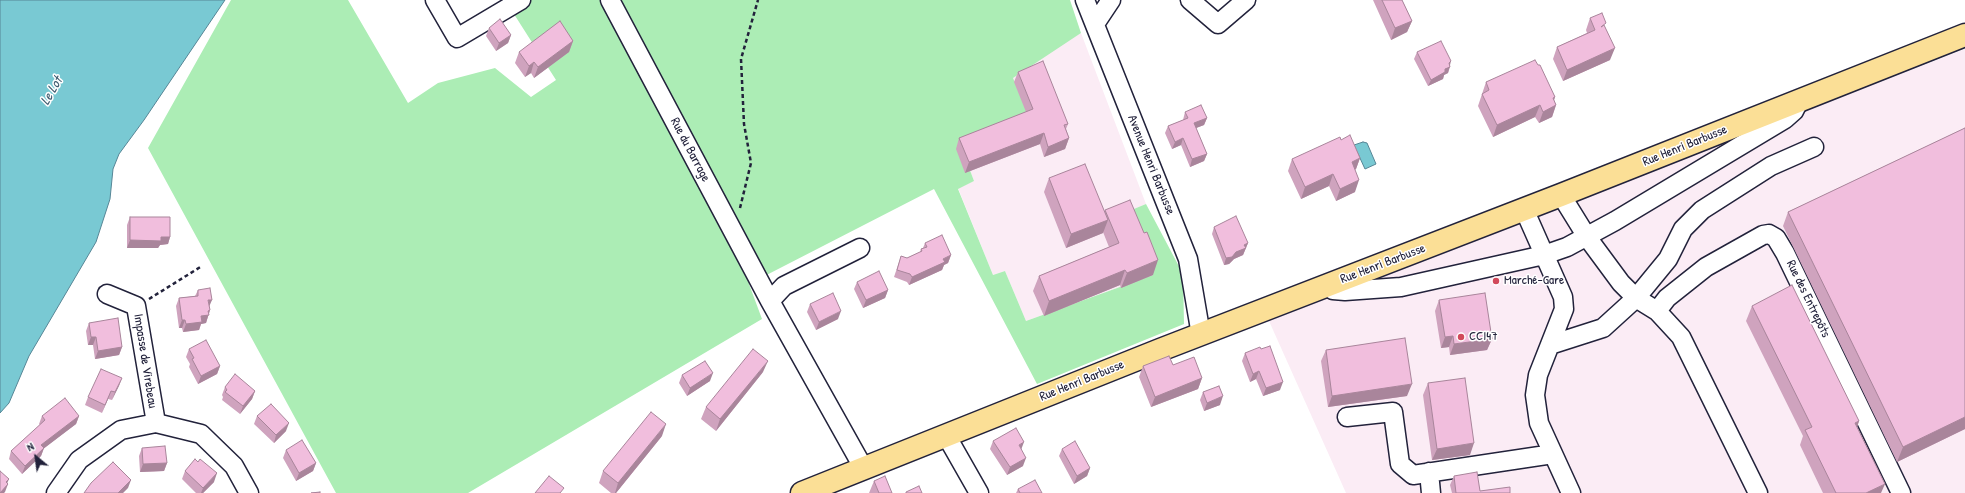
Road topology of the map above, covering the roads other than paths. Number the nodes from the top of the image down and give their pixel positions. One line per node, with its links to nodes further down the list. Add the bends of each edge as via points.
1 (435, 0): 2 (street, via 457,38)
2 (521, 0)
3 (610, 0): 20 (street, Rue du Barrage)
4 (1085, 0): 8 (street, Avenue Henri Barbusse)
5 (1111, 0): 8 (street)
6 (1190, 0): 7 (street, via 1218,24)
7 (1246, 0)
8 (1095, 24): 22 (street, Avenue Henri Barbusse, via 1188,259)
9 (1965, 35): 10 (main road, Rue Henri Barbusse)
10 (1799, 101): 12 (main road, Rue Henri Barbusse); 14 (street, via 1784,119)
11 (1814, 147): 19 (street, via 1771,166 1702,210 1683,229 1668,259)
12 (1560, 195): 13 (main road, Rue Henri Barbusse); 14 (street)
13 (1524, 209): 16 (street); 17 (main road, Rue Henri Barbusse)
14 (1587, 237): 16 (street); 19 (street, via 1621,283)
15 (860, 248): 20 (street, via 784,286)
16 (1544, 255): 17 (street, via 1401,287 1345,291 1333,290); 23 (street, via 1563,297 1564,309)
17 (1330, 284): 22 (main road, Rue Henri Barbusse)
18 (107, 294): 25 (street, Impasse de Virebeau, via 136,306)
19 (1636, 298): 21 (street); 23 (street, via 1602,328)
20 (770, 301): 28 (street, Rue du Barrage)
21 (1657, 311): 36 (street, via 1681,337); 37 (street, Rue des Entrepôts, via 1667,298 1706,267 1763,235 1769,234 1776,238)
22 (1202, 335): 26 (main road, Rue Henri Barbusse)
23 (1550, 344): 27 (street, via 1538,375 1535,395 1539,423)
24 (1347, 417): 29 (street, via 1393,412 1400,464 1413,475)
25 (156, 423): 30 (street, via 121,430 79,460); 31 (street, via 201,434 234,466)
26 (946, 435): 28 (main road, Rue Henri Barbusse); 33 (street)
27 (1553, 454): 29 (street); 35 (street)
28 (864, 469): 32 (main road, Rue Henri Barbusse)
29 (1429, 472): 34 (street)
30 (56, 493)
31 (249, 493)
32 (802, 493)
33 (979, 493)
34 (1431, 493)
35 (1571, 493)
36 (1758, 493)
37 (1901, 493)

